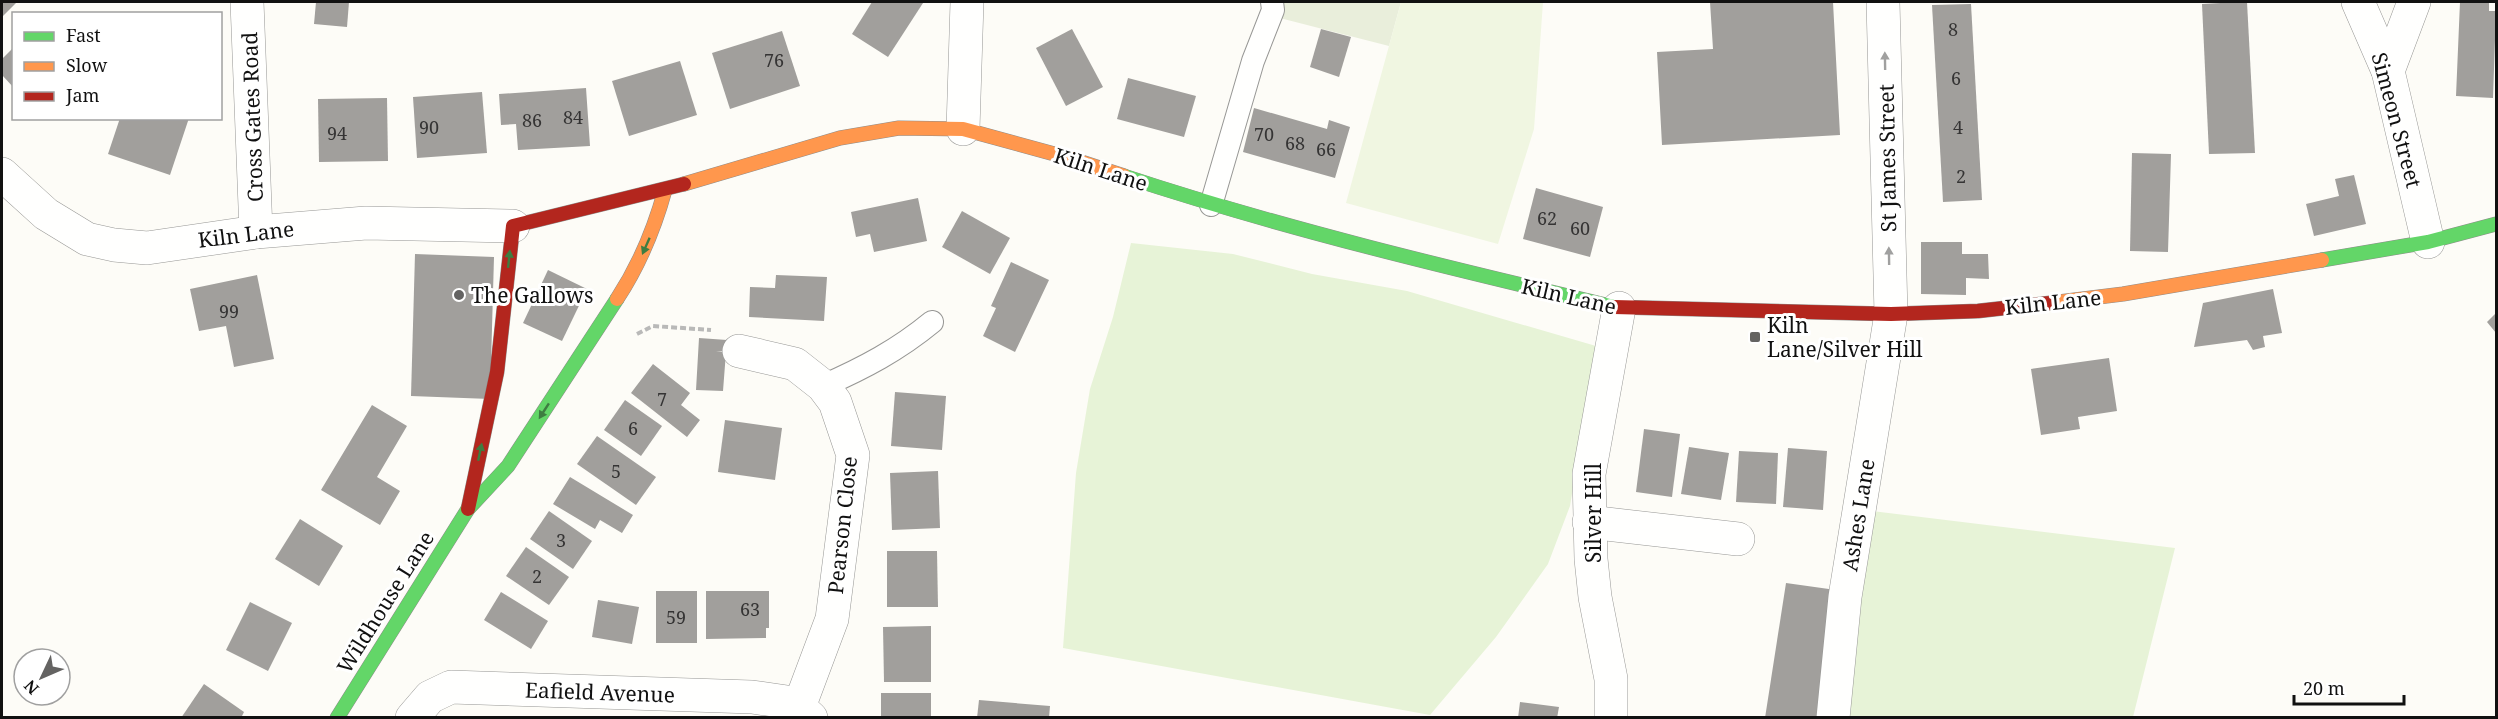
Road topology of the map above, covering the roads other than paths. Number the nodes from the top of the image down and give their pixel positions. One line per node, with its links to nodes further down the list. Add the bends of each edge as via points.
1 (247, 2): 14 (street, Cross Gates Road)
2 (967, 2): 8 (street)
3 (1272, 2): 11 (lane, via 1273,10 1253,61)
4 (1883, 2): 17 (street, St James Street, one-way to 4)
5 (2358, 2): 7 (street, Simeon Street)
6 (2414, 2): 7 (street)
7 (2388, 71): 15 (street, Simeon Street)
8 (963, 129): 10 (main road, Kiln Lane, via 871,131); 11 (main road, Kiln Lane, via 1069,158)
9 (2, 174): 14 (street, Kiln Lane, via 45,214 87,238 114,245 147,248)
10 (665, 190): 13 (main road, Kiln Lane); 21 (main road, Wildhouse Lane, one-way to 21, via 655,227 637,268 508,466)
11 (1211, 205): 16 (main road, Kiln Lane)
12 (2496, 224): 15 (main road, Kiln Lane)
13 (513, 226): 14 (street, Kiln Lane, via 366,223); 21 (main road, Wildhouse Lane, one-way to 13, via 497,372)
14 (256, 232)
15 (2428, 242): 17 (main road, Kiln Lane, via 2123,294 1978,311)
16 (1619, 309): 17 (main road, Kiln Lane); 22 (street, Silver Hill, via 1589,474)
17 (1891, 314): 28 (street, Ashes Lane, via 1845,597)
18 (932, 322): 20 (lane, via 884,357)
19 (739, 351): 20 (street, Pearson Close, via 795,364)
20 (823, 386): 24 (street, Pearson Close, via 835,402 853,455 832,619)
21 (468, 509): 25 (main road, Wildhouse Lane)
22 (1590, 522): 23 (street); 27 (street, Silver Hill, via 1595,597 1611,679)
23 (1738, 539)
24 (805, 712): 26 (street, Eafield Avenue, via 787,702 752,697 451,687 430,697)
25 (337, 717)
26 (412, 717)
27 (1611, 717)
28 (1833, 717)

